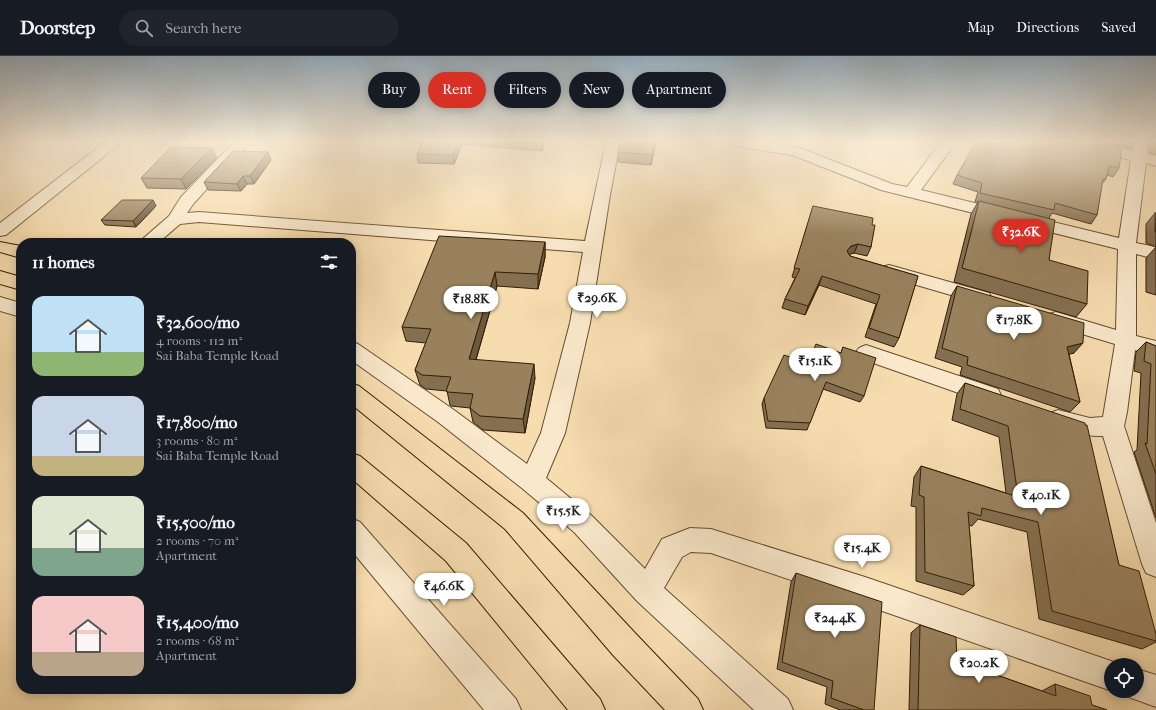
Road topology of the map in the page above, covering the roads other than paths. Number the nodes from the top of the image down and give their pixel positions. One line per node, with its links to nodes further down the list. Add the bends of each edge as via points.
1 (76, 173): 9 (street)
2 (214, 173): 8 (street, via 187,200)
3 (607, 173): 14 (street)
4 (850, 173): 7 (street)
5 (926, 173): 7 (street)
6 (1142, 173): 12 (street)
7 (911, 193): 12 (street)
8 (175, 219): 10 (street); 14 (street, via 199,217)
9 (0, 231)
10 (153, 238)
11 (16, 246): 13 (street)
12 (1127, 246): 16 (street); 24 (street)
13 (0, 247): 15 (highway)
14 (593, 247): 33 (street, via 580,323 553,433)
15 (16, 251)
16 (1156, 253)
17 (869, 265): 20 (street)
18 (0, 277): 19 (highway)
19 (16, 282)
20 (997, 302)
21 (0, 304): 22 (street)
22 (16, 309)
23 (1042, 316): 24 (street)
24 (1126, 340): 25 (street); 31 (street)
25 (1156, 349)
26 (356, 353): 33 (street)
27 (866, 353): 29 (street)
28 (356, 396): 42 (highway, via 514,521)
29 (1006, 401)
30 (1042, 414): 31 (street, via 1090,427)
31 (1112, 426): 35 (street)
32 (356, 467): 41 (highway, via 456,552)
33 (532, 481): 36 (street, via 583,524)
34 (356, 536): 40 (street)
35 (1156, 564)
36 (647, 591): 37 (street, via 672,548 690,540 710,541); 43 (street)
37 (1104, 674)
38 (1144, 687): 39 (street)
39 (1156, 691)
40 (505, 710)
41 (589, 710)
42 (687, 710)
43 (777, 710)

